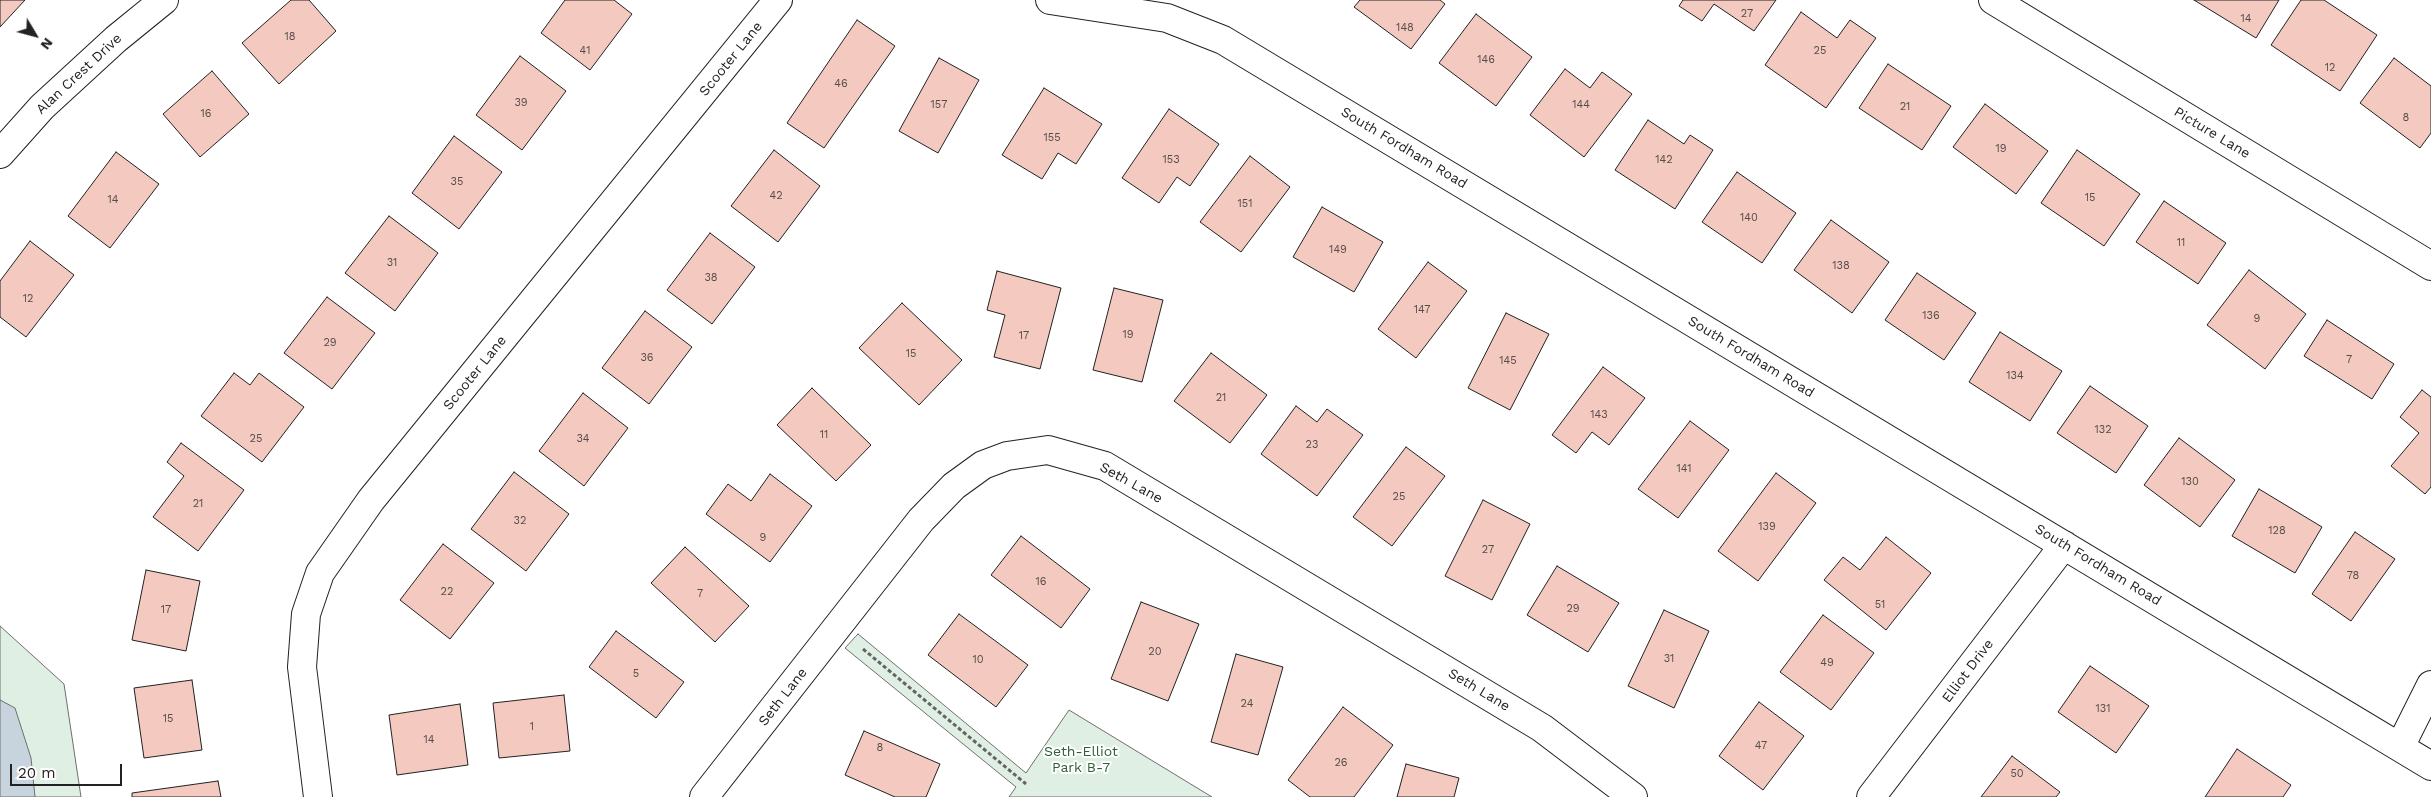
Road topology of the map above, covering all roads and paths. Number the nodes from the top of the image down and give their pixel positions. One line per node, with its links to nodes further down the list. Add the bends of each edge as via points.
1 (164, 0): 5 (street, Alan Crest Drive, via 42,107)
2 (778, 0): 13 (street, Scooter Lane, via 371,500 320,573 306,614 302,667)
3 (1050, 0): 7 (street, South Fordham Road, via 1167,18 1223,40)
4 (1993, 0): 6 (street, Picture Lane)
5 (0, 154)
6 (2431, 266)
7 (2064, 545): 10 (street, South Fordham Road); 16 (street, Elliot Drive)
8 (837, 628): 12 (path); 14 (street, Seth Lane); 15 (street, Seth Lane, via 921,520 954,486 983,465 1007,456 1048,450 1105,466 1542,728)
9 (2431, 685): 10 (street)
10 (2400, 747): 11 (street, South Fordham Road)
11 (2431, 766)
12 (1026, 784)
13 (318, 797)
14 (704, 797)
15 (1633, 797)
16 (1871, 797)

